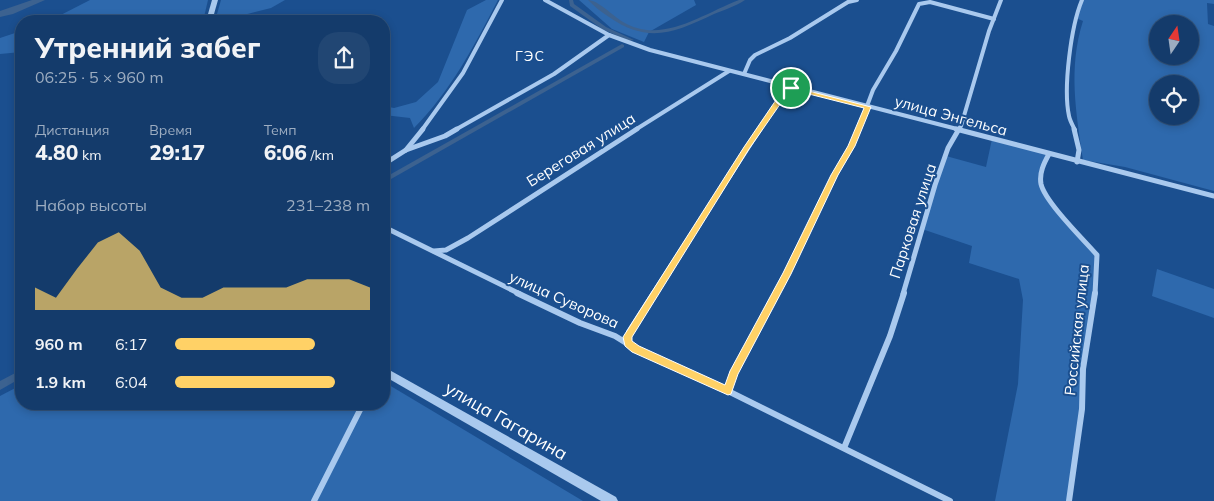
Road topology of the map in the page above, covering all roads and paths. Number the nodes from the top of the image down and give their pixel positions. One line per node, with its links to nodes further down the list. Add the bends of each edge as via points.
1 (215, 0): 7 (street)
2 (502, 0): 15 (street, via 463,72)
3 (545, 0): 9 (street, улица Энгельса, via 572,18)
4 (857, 0): 11 (street, via 848,2 790,38 755,55)
5 (1001, 0): 8 (street, Парковая улица)
6 (1082, 0): 18 (street, via 1077,12 1067,78 1069,116 1076,133)
7 (210, 15)
8 (995, 17): 13 (street, via 930,2 921,3 873,90); 14 (street, Парковая улица, via 964,118)
9 (609, 35): 10 (street, улица Энгельса, via 650,50); 15 (street, via 554,74 470,122 445,136)
10 (730, 71): 11 (street, улица Энгельса); 21 (street, Береговая улица)
11 (744, 74): 12 (street, улица Энгельса)
12 (791, 88): 13 (street, улица Энгельса); 24 (street, via 780,98 717,194 629,332)
13 (867, 107): 14 (street, улица Энгельса); 26 (street, via 852,146)
14 (957, 130): 16 (street, улица Энгельса); 28 (street, Парковая улица, via 914,252 890,336)
15 (406, 150): 17 (street)
16 (1050, 154): 18 (street, улица Энгельса); 32 (street, Российская улица, via 1041,167 1046,199 1097,255 1094,305 1083,369 1082,409)
17 (390, 160)
18 (1077, 162): 19 (street, улица Энгельса)
19 (1214, 196)
20 (390, 230): 22 (street, улица Суворова)
21 (446, 250): 22 (street); 23 (street)
22 (433, 251): 23 (street, улица Суворова)
23 (442, 257): 24 (street, улица Суворова)
24 (628, 343): 26 (street, улица Суворова)
25 (390, 374): 30 (street, улица Гагарина)
26 (728, 391): 28 (street, улица Суворова)
27 (360, 410): 29 (street)
28 (844, 448): 31 (street, улица Суворова)
29 (314, 501)
30 (612, 501)
31 (950, 501)
32 (1069, 501)

